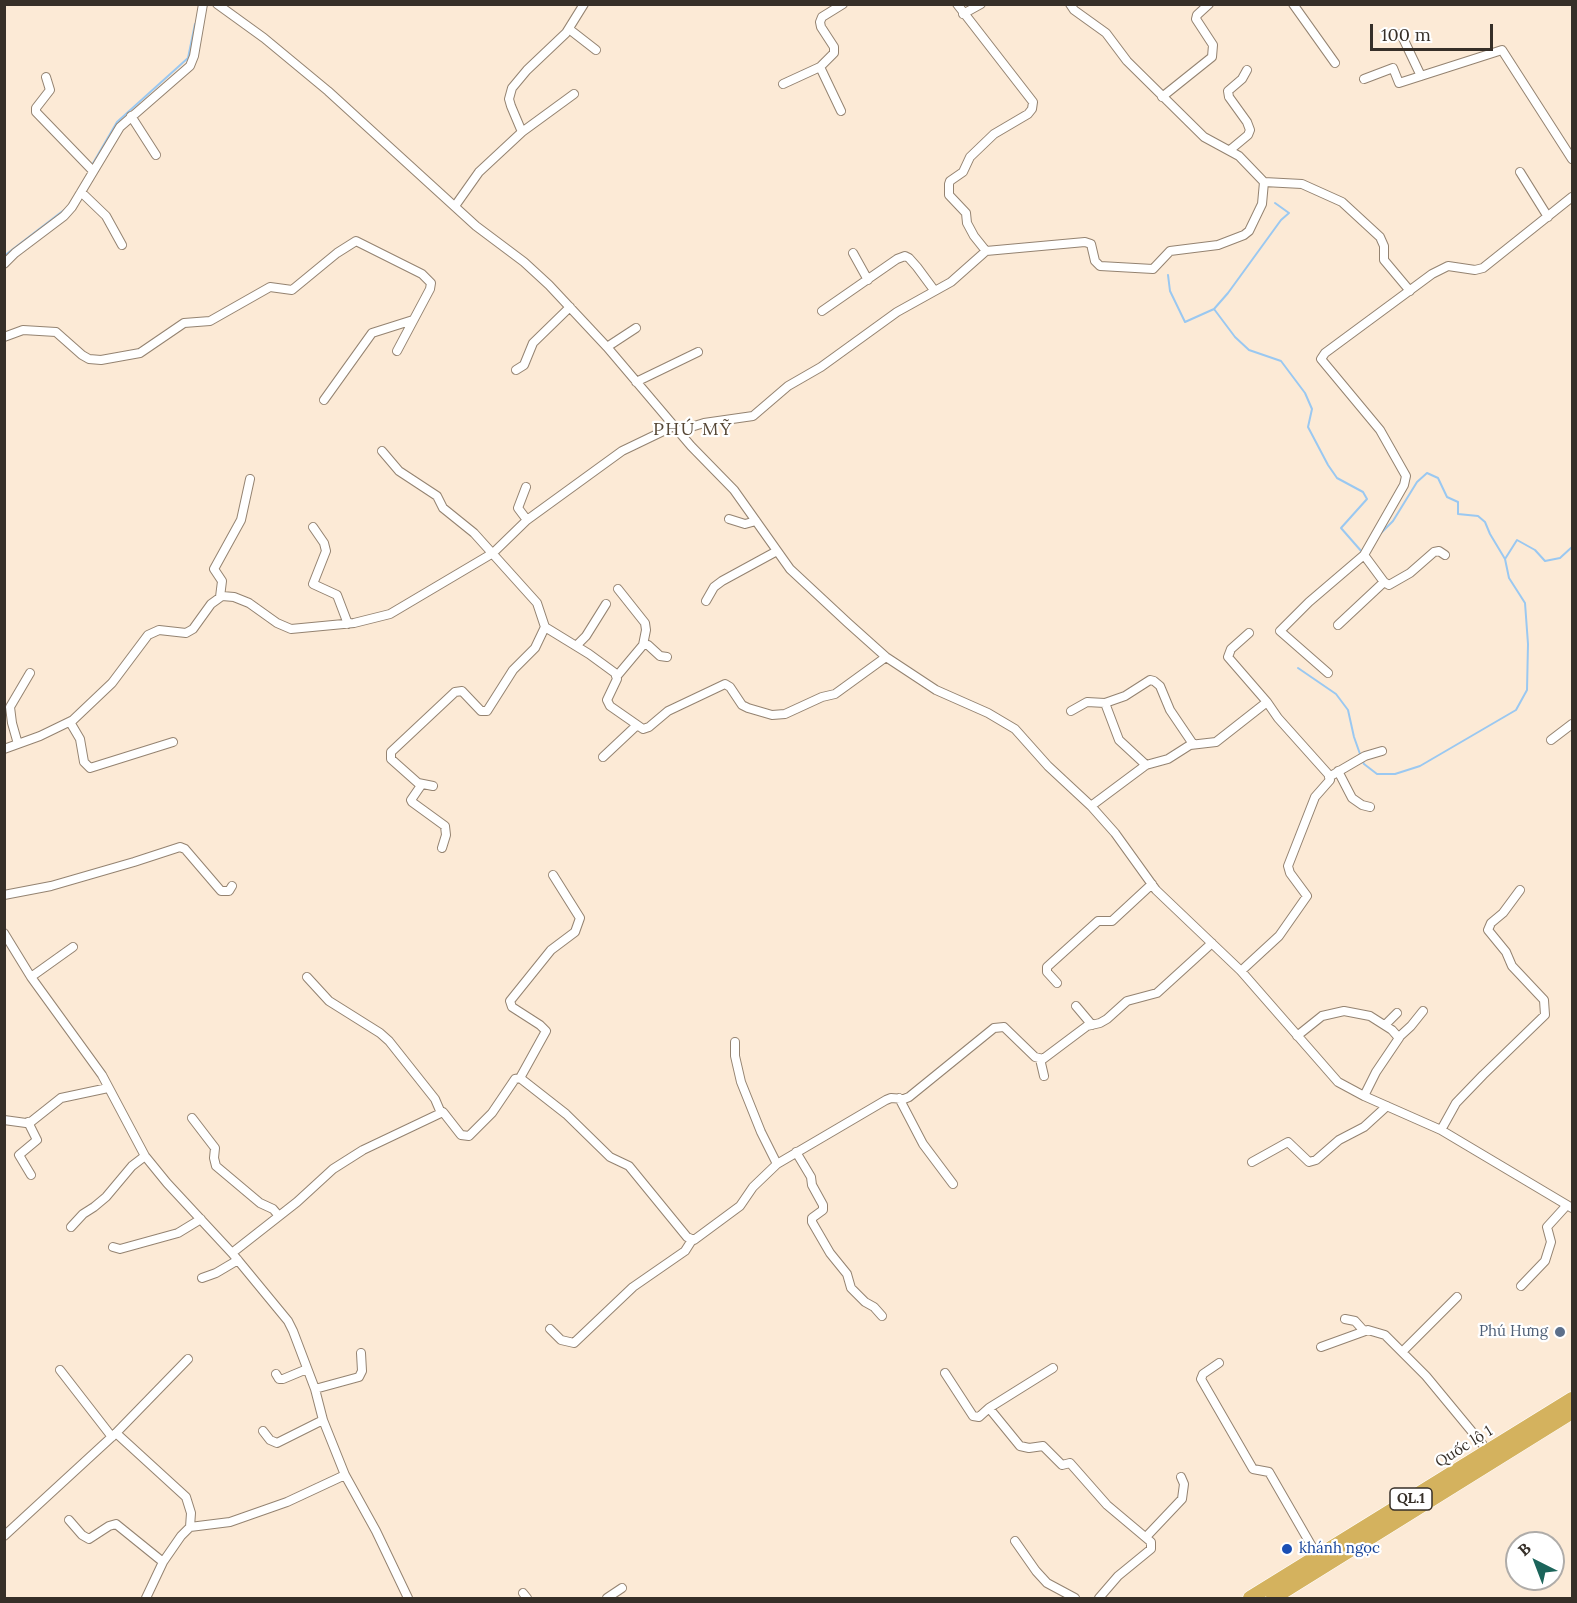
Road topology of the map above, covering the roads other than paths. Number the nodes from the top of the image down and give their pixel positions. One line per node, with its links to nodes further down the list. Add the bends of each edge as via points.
1 (203, 4): 24 (street, via 190,66)
2 (217, 4): 34 (street, via 328,91)
3 (584, 4): 11 (street)
4 (843, 4): 15 (street, via 820,18 834,50)
5 (957, 4): 10 (street)
6 (981, 4): 10 (street)
7 (1071, 4): 22 (street, via 1106,33)
8 (1209, 4): 22 (street, via 1196,19 1213,45 1212,57)
9 (1293, 4): 14 (street)
10 (963, 14): 37 (street, via 1034,102 1028,114 994,134 970,157 963,172 949,184 949,195 966,213 974,236)
11 (568, 28): 13 (street); 25 (street, via 512,88 509,99)
12 (1401, 34): 17 (street)
13 (596, 50)
14 (1335, 63)
15 (820, 68): 20 (street); 23 (street)
16 (1247, 70): 26 (street, via 1228,91 1250,130)
17 (1421, 76): 19 (street, via 1399,83 1393,68); 28 (street, via 1502,50)
18 (46, 77): 29 (street, via 50,90 36,112)
19 (1364, 79)
20 (783, 84)
21 (574, 94): 25 (street)
22 (1162, 96): 26 (street, via 1204,137)
23 (841, 111)
24 (131, 116): 27 (street); 29 (street)
25 (522, 132): 34 (street, via 479,172)
26 (1230, 150): 31 (street)
27 (156, 154)
28 (1572, 159)
29 (89, 168): 32 (street)
30 (1520, 172): 35 (street)
31 (1264, 182): 37 (street, via 1262,204 1244,235 1218,245 1170,251 1153,269 1100,266 1091,244 1085,242); 42 (street, via 1302,184 1342,202 1380,237 1384,260)
32 (81, 192): 36 (street, via 106,216); 39 (street, via 64,216)
33 (1572, 197): 35 (street)
34 (455, 206): 43 (street, via 529,266)
35 (1548, 217): 42 (street, via 1483,268 1444,267)
36 (122, 245)
37 (986, 251): 41 (street, via 951,282)
38 (853, 253): 40 (street)
39 (4, 264)
40 (868, 280): 41 (street, via 904,256); 44 (street)
41 (934, 290): 54 (street, via 788,386 753,416)
42 (1410, 291): 64 (street, via 1322,359 1380,430 1406,476)
43 (570, 306): 48 (street); 51 (street, via 534,343 524,365)
44 (822, 311)
45 (413, 320): 47 (street, via 430,289 429,281 356,241 292,290 270,287 210,321 184,323 140,353 101,360 85,357 56,332 23,330); 49 (street); 53 (street, via 372,333)
46 (636, 328): 48 (street)
47 (4, 337)
48 (607, 347): 52 (street)
49 (397, 351)
50 (698, 352): 52 (street)
51 (516, 370)
52 (636, 382): 54 (street)
53 (324, 400)
54 (676, 428): 59 (street, via 622,451); 60 (street, via 734,490)
55 (382, 451): 63 (street, via 399,471 437,496 443,508)
56 (250, 479): 68 (street, via 241,520 214,569 222,581)
57 (526, 487): 59 (street, via 518,508)
58 (729, 519): 60 (street, via 745,524)
59 (527, 520): 63 (street)
60 (756, 521): 62 (street)
61 (313, 526): 71 (street, via 326,551 313,584 337,595)
62 (777, 551): 69 (street, via 722,581); 78 (street, via 796,575)
63 (493, 553): 71 (street, via 390,614); 73 (street, via 537,603)
64 (1364, 555): 66 (street); 80 (street, via 1280,631)
65 (1445, 555): 66 (street, via 1434,552 1397,581 1389,585)
66 (1384, 582): 72 (street)
67 (618, 588): 75 (street, via 645,623)
68 (220, 597): 71 (street, via 249,603 291,628); 85 (street, via 186,633 159,630 148,635 106,690)
69 (705, 601)
70 (606, 604): 76 (street)
71 (348, 624)
72 (1338, 626)
73 (545, 627): 76 (street); 98 (street, via 535,648 513,670 487,711 481,711 462,691 455,692 392,752 391,759)
74 (1249, 633): 82 (street, via 1228,657)
75 (643, 645): 77 (street); 81 (street)
76 (576, 646): 81 (street)
77 (667, 657)
78 (886, 657): 87 (street, via 835,694 785,714 772,715 748,708 725,684 668,711 646,728); 100 (street, via 936,690 1010,725)
79 (30, 673): 90 (street, via 10,707)
80 (1328, 673)
81 (617, 676): 87 (street, via 607,700)
82 (1267, 702): 91 (street, via 1216,742); 97 (street)
83 (1105, 704): 84 (street, via 1087,702); 91 (street, via 1154,681); 95 (street, via 1119,740)
84 (1071, 711)
85 (70, 722): 89 (street, via 80,739 84,762 90,768); 90 (street)
86 (1572, 724): 88 (street)
87 (636, 726): 94 (street)
88 (1551, 740)
89 (173, 742)
90 (18, 744): 92 (street)
91 (1193, 744): 95 (street, via 1168,759)
92 (4, 749)
93 (1382, 751): 96 (street)
94 (603, 757)
95 (1146, 765): 100 (street)
96 (1338, 771): 97 (street); 101 (street, via 1352,798)
97 (1329, 777): 111 (street, via 1315,797 1288,866 1307,896 1279,936)
98 (422, 784): 99 (street); 102 (street, via 412,795 412,802 445,826)
99 (433, 786)
100 (1092, 806): 104 (street)
101 (1370, 807)
102 (442, 848)
103 (553, 874): 125 (street, via 580,918 575,932 551,950 510,1001 512,1007 546,1031)
104 (1152, 885): 109 (street); 114 (street, via 1112,921 1098,921 1047,967)
105 (232, 886): 107 (street, via 227,892 221,891 180,847 51,886)
106 (1520, 890): 134 (street, via 1488,930 1512,966 1544,1000 1545,1015 1456,1103)
107 (4, 895)
108 (4, 933): 112 (street)
109 (1212, 943): 111 (street); 118 (street, via 1157,993 1130,999 1107,1019)
110 (73, 947): 112 (street)
111 (1241, 971): 120 (street)
112 (31, 977): 126 (street)
113 (307, 977): 130 (street, via 328,1001 388,1041 435,1098)
114 (1057, 983)
115 (1076, 1006): 118 (street)
116 (1423, 1011): 121 (street)
117 (1397, 1013): 119 (street)
118 (1092, 1025): 123 (street)
119 (1384, 1025): 120 (street, via 1370,1016 1344,1011 1322,1016); 121 (street)
120 (1297, 1036): 127 (street, via 1338,1082)
121 (1399, 1036): 127 (street)
122 (735, 1042): 138 (street, via 741,1082)
123 (1040, 1059): 124 (street); 128 (street, via 1004,1027 994,1028 915,1093)
124 (1044, 1076)
125 (520, 1078): 130 (street, via 515,1079 492,1113 470,1136 461,1135); 145 (street, via 566,1114 610,1157 629,1166)
126 (108, 1088): 133 (street, via 61,1098); 136 (street)
127 (1364, 1096): 129 (street)
128 (899, 1098): 135 (street, via 886,1100); 140 (street, via 923,1144)
129 (1388, 1107): 134 (street); 137 (street, via 1316,1160 1309,1162 1288,1142)
130 (441, 1113): 142 (street, via 336,1167)
131 (192, 1118): 142 (street, via 215,1148 216,1166)
132 (4, 1120): 133 (street)
133 (28, 1122): 139 (street, via 37,1140 19,1155)
134 (1441, 1130): 141 (street)
135 (796, 1152): 138 (street); 151 (street, via 824,1205 812,1222 847,1274 851,1288)
136 (146, 1156): 143 (street); 144 (street)
137 (1252, 1162)
138 (777, 1164): 145 (street, via 740,1206)
139 (31, 1175)
140 (953, 1184)
141 (1570, 1207): 149 (street, via 1547,1227 1551,1242 1545,1261)
142 (279, 1216): 147 (street)
143 (201, 1219): 146 (street, via 178,1233); 147 (street)
144 (71, 1227)
145 (692, 1240): 153 (street, via 685,1251 633,1287 574,1343 561,1340)
146 (113, 1248)
147 (235, 1256): 148 (street, via 216,1273); 161 (street, via 288,1321)
148 (202, 1278)
149 (1521, 1286)
150 (1457, 1298): 156 (street)
151 (882, 1316)
152 (1345, 1319): 154 (street, via 1356,1321)
153 (550, 1329)
154 (1364, 1332): 155 (street); 156 (street, via 1381,1332)
155 (1321, 1347)
156 (1403, 1352): 172 (street)
157 (361, 1353): 165 (street, via 359,1377)
158 (188, 1359): 171 (street)
159 (1219, 1363): 180 (street, via 1201,1379 1253,1469 1269,1472)
160 (1053, 1368): 167 (street)
161 (307, 1369): 164 (street, via 283,1379); 165 (street)
162 (60, 1370): 171 (street)
163 (945, 1373): 167 (street, via 973,1416 978,1417)
164 (276, 1374)
165 (315, 1389): 169 (street)
166 (1572, 1399): 172 (highway, Quốc lộ 1 / QL.1)
167 (989, 1408): 178 (street, via 1020,1446 1043,1446 1062,1465 1070,1463 1107,1505)
168 (1572, 1412): 180 (highway, Quốc lộ 1 / QL.1)
169 (323, 1420): 170 (street, via 277,1443); 173 (street)
170 (263, 1431)
171 (114, 1435): 176 (street, via 186,1497); 177 (street)
172 (1488, 1451): 180 (highway, Quốc lộ 1 / QL.1)
173 (345, 1475): 176 (street, via 287,1502 230,1522); 184 (street)
174 (1181, 1477): 178 (street, via 1182,1499)
175 (69, 1520): 181 (street, via 89,1539 116,1524)
176 (190, 1527): 181 (street)
177 (4, 1536)
178 (1146, 1537): 187 (street, via 1151,1549 1118,1576)
179 (1016, 1541): 186 (street, via 1047,1583)
180 (1323, 1560): 188 (highway, Quốc lộ 1 / QL.1); 189 (highway, Quốc lộ 1 / QL.1); 190 (highway)
181 (163, 1562): 183 (street)
182 (622, 1588): 185 (street)
183 (146, 1599)
184 (408, 1599)
185 (607, 1599)
186 (1075, 1599)
187 (1099, 1599)
188 (1250, 1599)
189 (1273, 1599)
190 (1287, 1599)

